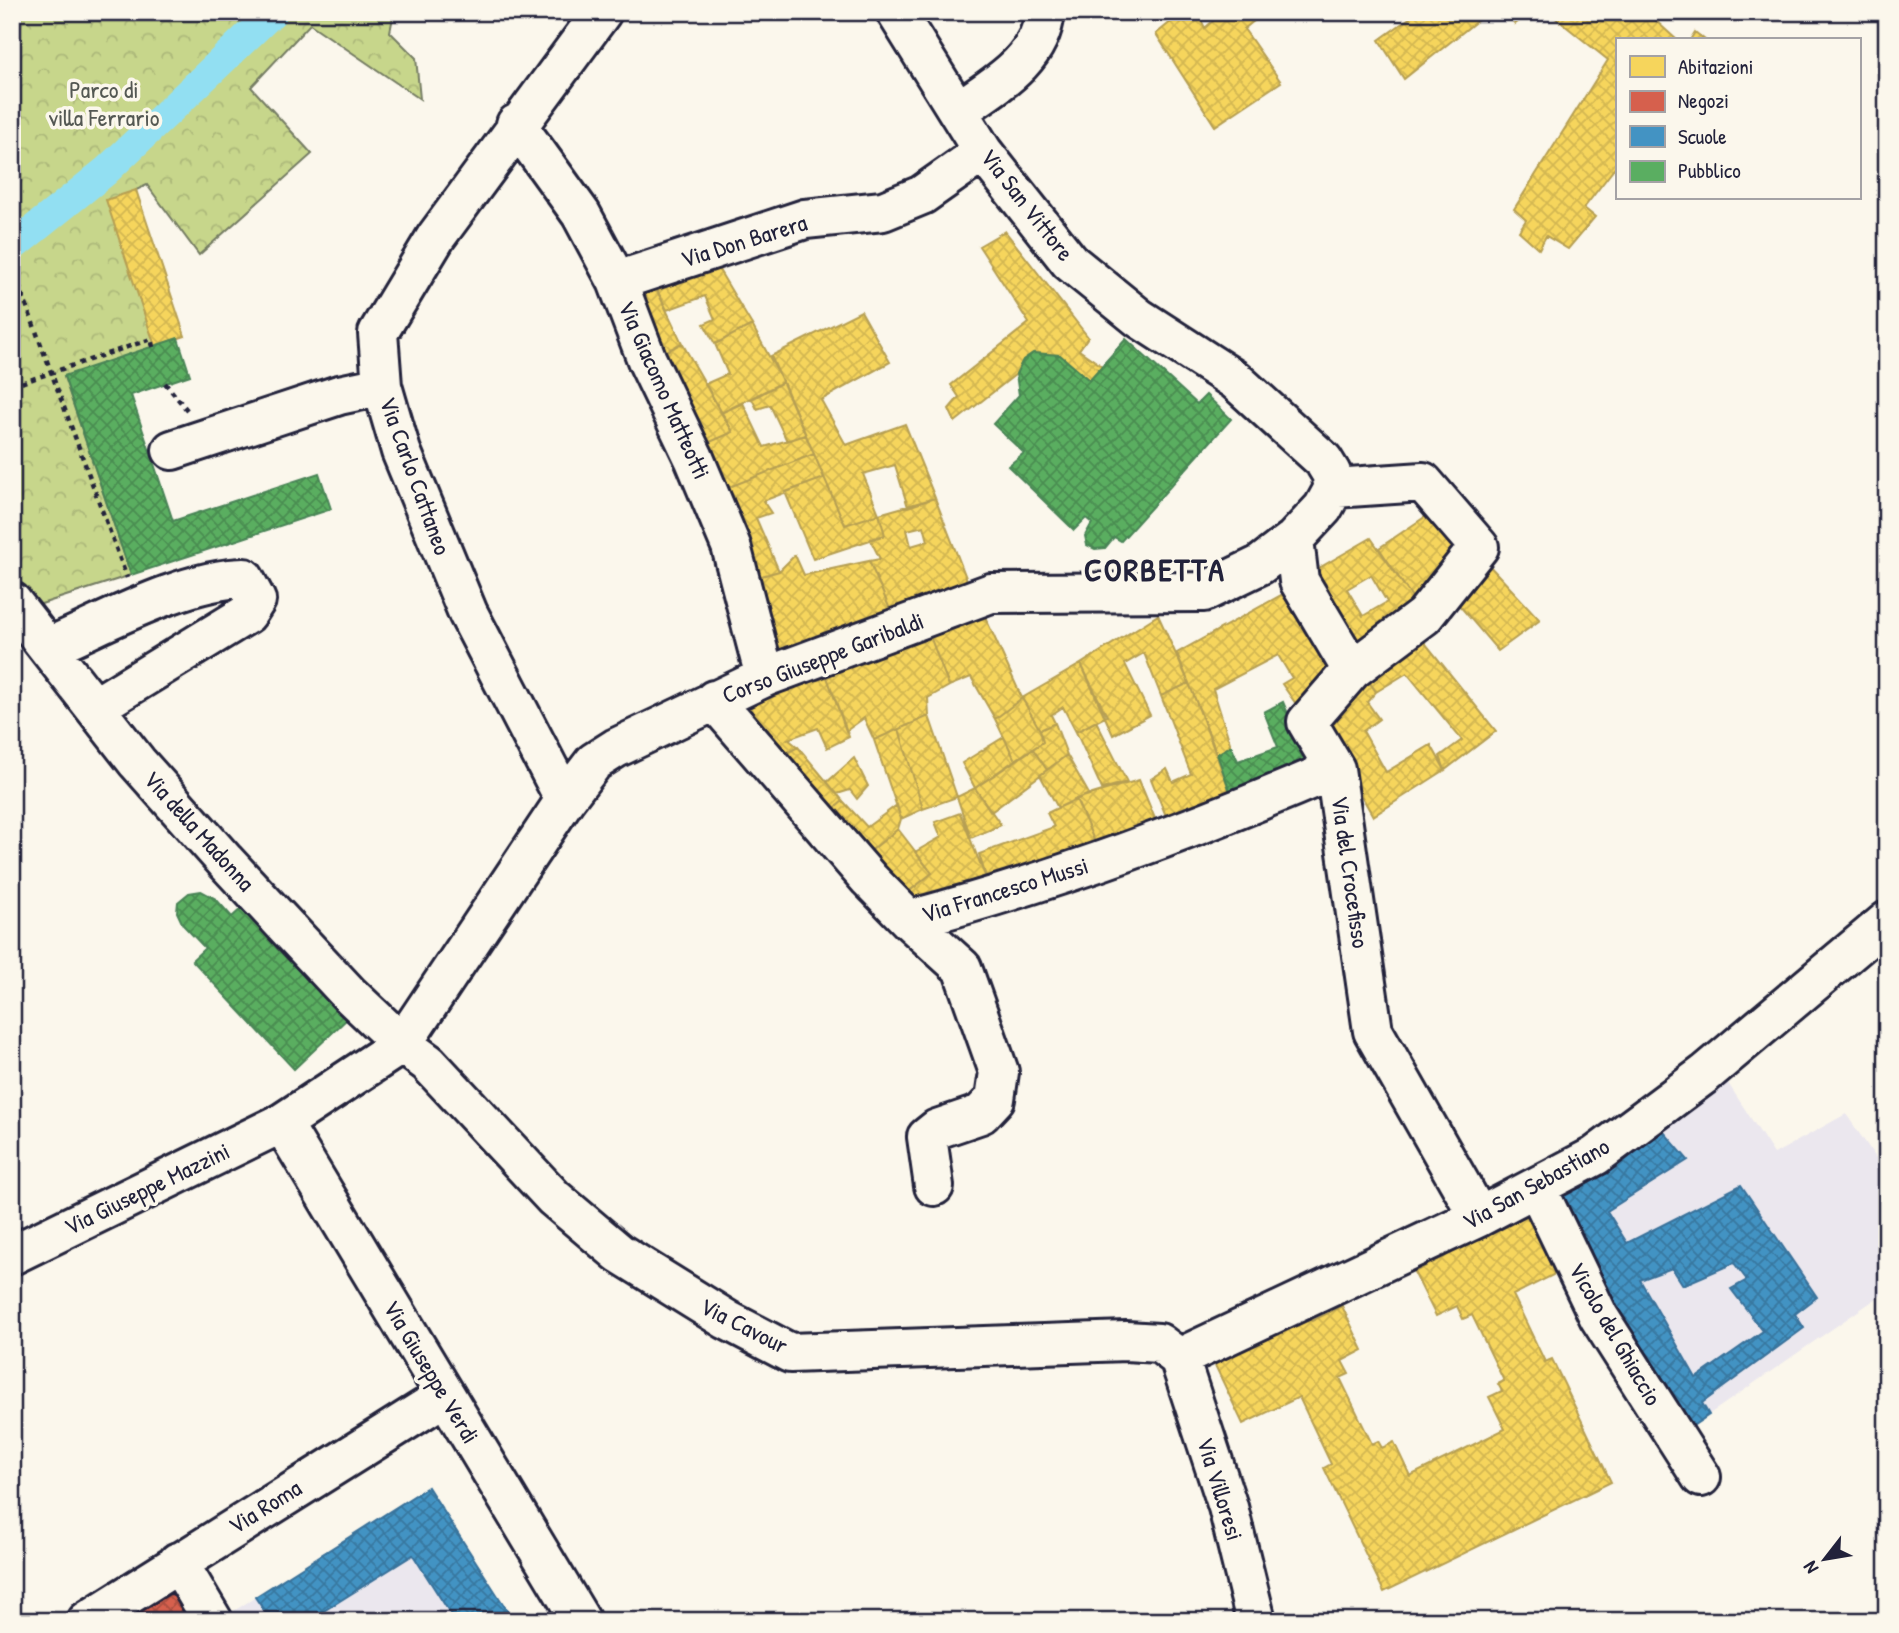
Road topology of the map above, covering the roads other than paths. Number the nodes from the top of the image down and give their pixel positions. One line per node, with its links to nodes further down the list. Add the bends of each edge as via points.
1 (602, 12): 5 (street, Via Carlo Cattaneo)
2 (896, 12): 4 (street, Via San Vittore)
3 (1045, 12): 4 (street, via 1033,50 1007,78)
4 (958, 111): 6 (street, Via San Vittore)
5 (516, 124): 7 (street, Via Giacomo Matteotti, via 581,214); 8 (street, Via Carlo Cattaneo, via 436,237 378,333)
6 (983, 152): 7 (street, Via Don Barera, via 922,195 883,211 805,219); 10 (street, Via San Vittore, via 1070,262 1139,318 1235,380)
7 (617, 281): 15 (street, Via Giacomo Matteotti, via 647,360 731,547)
8 (382, 386): 9 (street, via 339,395); 19 (street, Via Carlo Cattaneo, via 401,451 468,613)
9 (172, 450)
10 (1329, 474): 11 (street, Corso Giuseppe Garibaldi, via 1324,508); 14 (street, via 1423,482 1479,547 1424,616)
11 (1294, 538): 14 (street, via 1298,581); 15 (street, Corso Giuseppe Garibaldi, via 1260,565 1204,592 991,593)
12 (12, 602): 13 (street, Via della Madonna)
13 (49, 647): 17 (street, Via della Madonna); 17 (street, via 218,579 244,578 256,600 247,614)
14 (1352, 670): 18 (street, Via del Crocefisso, via 1307,722)
15 (765, 677): 16 (street, Corso Giuseppe Garibaldi)
16 (714, 700): 19 (street, Corso Giuseppe Garibaldi, via 594,762); 20 (street, Via Francesco Mussi)
17 (95, 707): 22 (street, Via della Madonna, via 225,861)
18 (1335, 769): 20 (street, Via Francesco Mussi, via 1199,827 994,897); 26 (street, Via del Crocefisso, via 1373,1031)
19 (565, 800): 22 (street, Corso Giuseppe Garibaldi)
20 (909, 920): 24 (street, via 962,968 999,1072 995,1099 981,1114 937,1129 927,1138)
21 (1887, 921): 25 (street, Via San Sebastiano, via 1706,1074 1595,1156)
22 (402, 1044): 23 (street, Via Giuseppe Mazzini); 28 (street, Via Cavour, via 428,1063 554,1198 619,1253 790,1353 1126,1341 1159,1343)
23 (282, 1123): 27 (street, Via Giuseppe Mazzini); 29 (street, Via Giuseppe Verdi)
24 (934, 1186)
25 (1537, 1188): 26 (street, Via San Sebastiano); 30 (street, Vicolo del Ghiaccio, via 1599,1317)
26 (1479, 1217): 28 (street, Via San Sebastiano)
27 (12, 1255)
28 (1179, 1358): 35 (street, Via Villoresi, via 1227,1507)
29 (445, 1396): 31 (street, Via Roma); 34 (street, Via Giuseppe Verdi)
30 (1701, 1477)
31 (178, 1562): 32 (street, Via Roma); 33 (street)
32 (87, 1621)
33 (213, 1621)
34 (581, 1621)
35 (1256, 1621)

